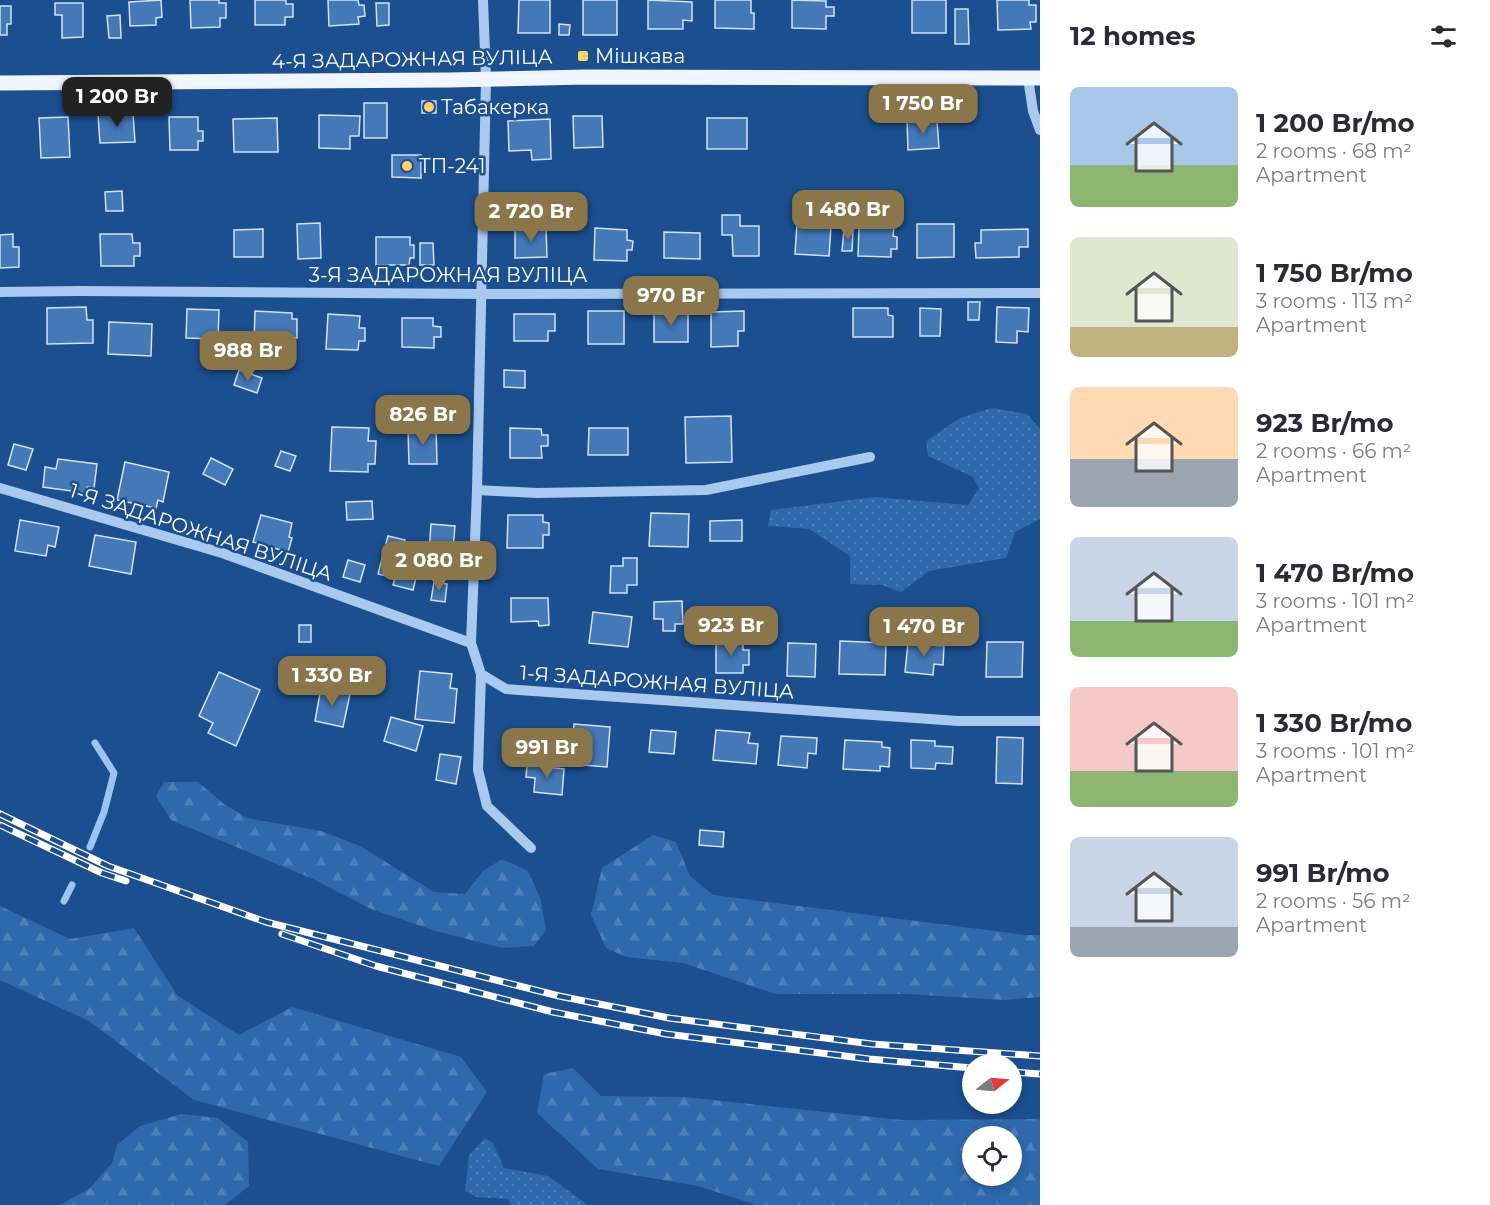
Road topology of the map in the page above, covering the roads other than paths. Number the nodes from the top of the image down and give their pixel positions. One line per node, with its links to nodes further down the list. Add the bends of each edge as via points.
1 (483, 0): 3 (street)
2 (1034, 78): 3 (main road, 4-Я ЗАДАРОЖНАЯ ВУЛІЦА); 5 (street, via 1033,111)
3 (486, 79): 4 (main road, 4-Я ЗАДАРОЖНАЯ ВУЛІЦА); 8 (street)
4 (0, 83)
5 (1040, 130)
6 (0, 292): 8 (street, 3-Я ЗАДАРОЖНАЯ ВУЛІЦА)
7 (1040, 293): 8 (street, 3-Я ЗАДАРОЖНАЯ ВУЛІЦА)
8 (482, 294): 11 (street)
9 (870, 457): 11 (street, via 706,490)
10 (0, 488): 12 (street, 1-Я ЗАДАРОЖНАЯ ВУЛІЦА, via 222,553)
11 (477, 490): 12 (street)
12 (471, 643): 13 (street)
13 (481, 674): 14 (street, 1-Я ЗАДАРОЖНАЯ ВУЛІЦА, via 506,689 957,721); 15 (street, via 478,770 487,806)
14 (1040, 721)
15 (531, 848)

